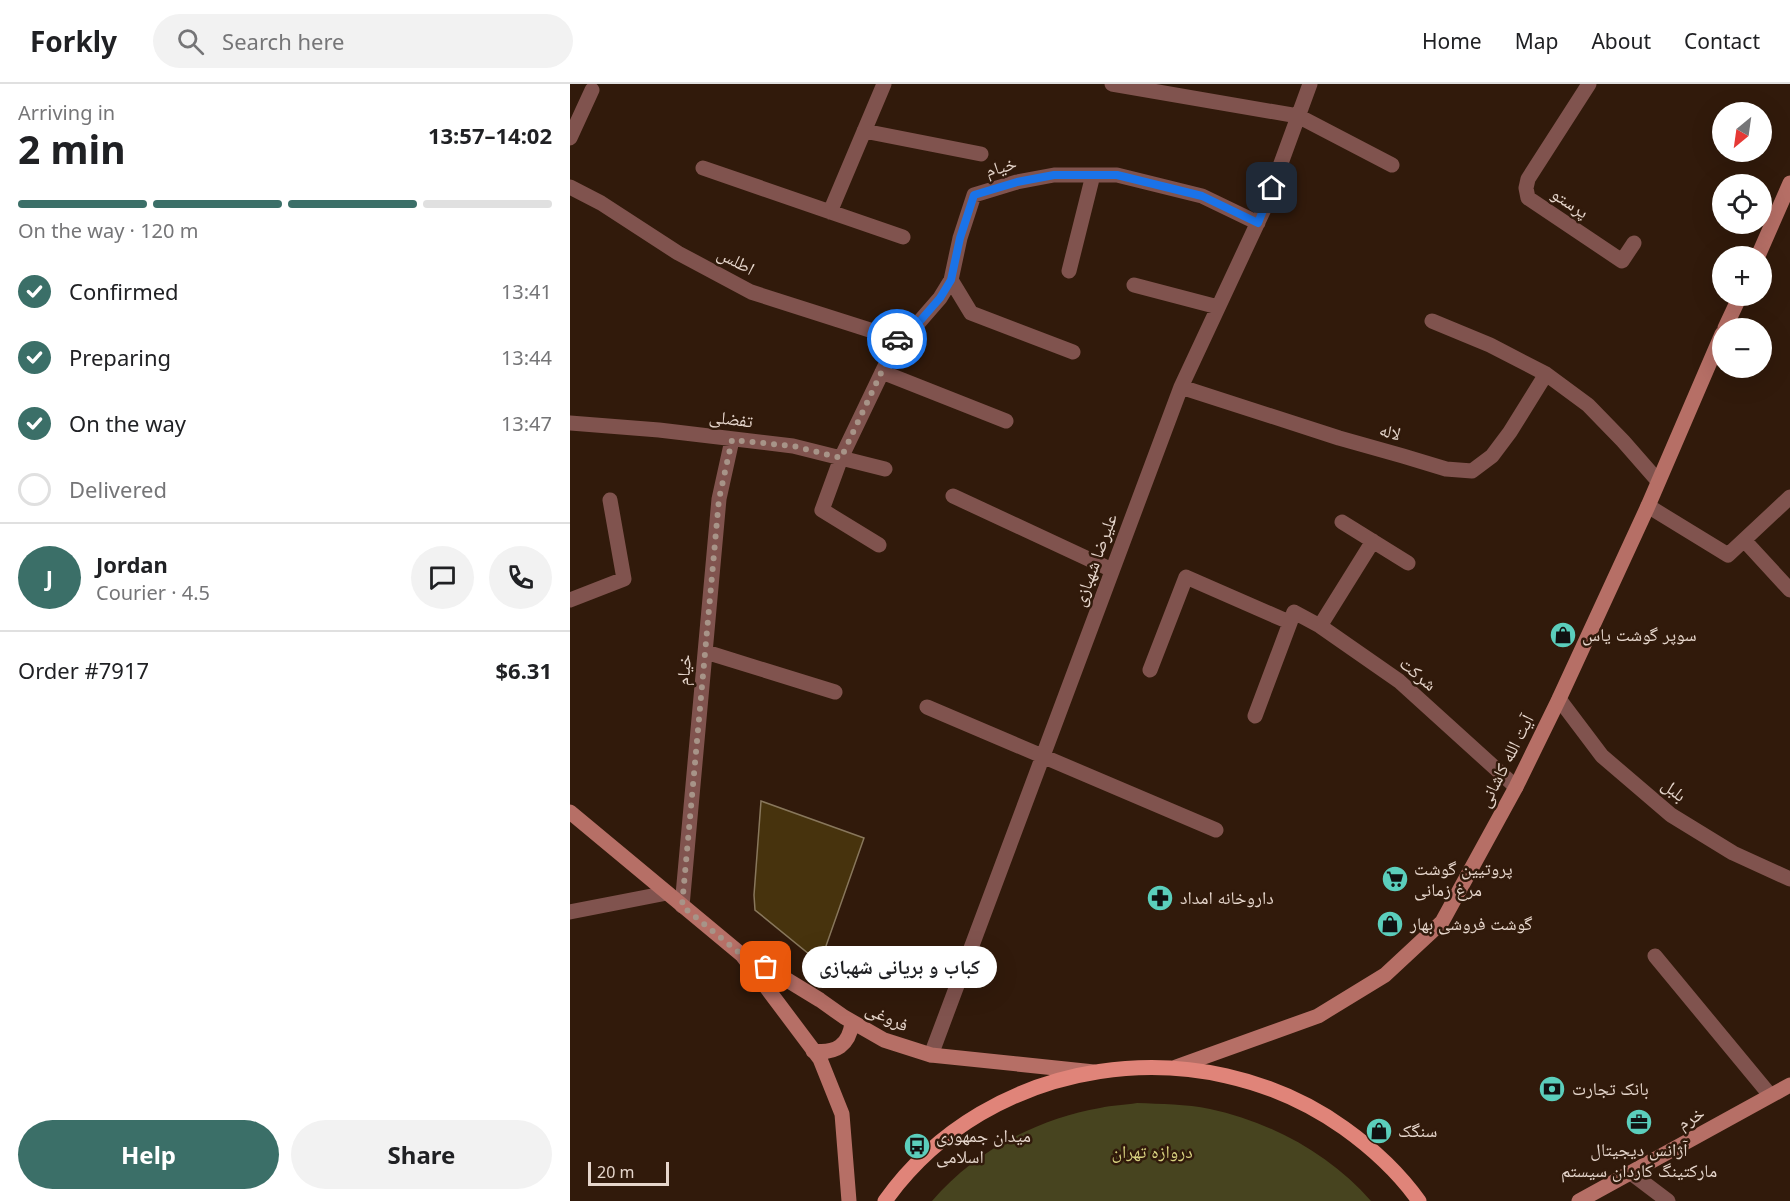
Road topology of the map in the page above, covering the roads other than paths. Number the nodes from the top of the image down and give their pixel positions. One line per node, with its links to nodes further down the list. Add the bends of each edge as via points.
1 (884, 84): 7 (street)
2 (1112, 84): 6 (street)
3 (1310, 84): 6 (street, علیرضا شهبازی)
4 (1589, 84): 18 (street, پرستو, via 1528,179 1528,198 1622,261)
5 (592, 90): 8 (street)
6 (1298, 116): 10 (street); 16 (street, علیرضا شهبازی)
7 (864, 131): 9 (street); 15 (street)
8 (570, 138)
9 (981, 154)
10 (1392, 165)
11 (703, 168): 15 (street)
12 (1093, 175): 16 (street, خیام, via 1117,175 1202,196); 20 (street); 21 (street, خیام, via 1054,175 974,195)
13 (1790, 183): 19 (main road)
14 (570, 187): 25 (street, اطلس, via 751,292)
15 (830, 212): 17 (street)
16 (1258, 223): 23 (street, علیرضا شهبازی)
17 (903, 237)
18 (1634, 243)
19 (1762, 246)
20 (1069, 271)
21 (951, 280): 25 (street, خیام, via 920,321); 26 (street, via 971,313)
22 (1134, 285): 23 (street)
23 (1218, 308): 30 (street, علیرضا شهبازی)
24 (1432, 321): 29 (street)
25 (898, 339): 28 (street, خیام)
26 (1073, 352)
27 (1712, 357): 36 (main road, آیت الله کاشانی)
28 (882, 372): 31 (street); 34 (street, خیام)
29 (1546, 374): 30 (street, لاله, via 1492,456 1472,471 1446,470); 36 (street, via 1588,405)
30 (1181, 387): 46 (street, علیرضا شهبازی)
31 (1006, 421)
32 (570, 423): 33 (street, تفضلی, via 659,429)
33 (732, 440): 34 (street, تفضلی, via 793,446); 51 (street, خیام, via 719,499)
34 (841, 458): 35 (street, تفضلی); 44 (street, خیام, via 822,510)
35 (885, 469)
36 (1658, 482): 40 (main road, آیت الله کاشانی)
37 (953, 496): 46 (street)
38 (1790, 497): 42 (street)
39 (610, 500): 48 (street, via 624,579)
40 (1648, 506): 42 (street, via 1728,555); 54 (main road, آیت الله کاشانی)
41 (1342, 522): 43 (street)
42 (1744, 540): 47 (street)
43 (1373, 541): 45 (street); 50 (street)
44 (879, 545)
45 (1408, 563)
46 (1112, 570): 57 (street, علیرضا شهبازی)
47 (1790, 590)
48 (570, 600)
49 (1289, 622): 50 (street, شرکت, via 1294,612); 52 (street, via 1186,577); 56 (street)
50 (1320, 626): 58 (street, شرکت, via 1399,681)
51 (706, 652): 53 (street); 63 (street, خیام)
52 (1150, 670)
53 (835, 692)
54 (1559, 699): 58 (main road, آیت الله کاشانی); 61 (street, بلبل, via 1602,756 1671,815 1733,853)
55 (927, 706): 57 (street)
56 (1255, 717)
57 (1042, 757): 60 (street); 69 (street, علیرضا شهبازی)
58 (1516, 787): 70 (main road, آیت الله کاشانی, via 1442,922 1385,975 1318,1016)
59 (570, 812): 62 (main road)
60 (1216, 830)
61 (1790, 879)
62 (667, 893): 63 (main road); 64 (street)
63 (682, 906): 65 (main road)
64 (570, 912)
65 (742, 955): 67 (main road, فروغی); 68 (main road)
66 (1655, 956): 73 (street)
67 (852, 1023): 68 (main road, via 850,1034 836,1050); 69 (main road, فروغی, via 884,1040)
68 (813, 1051): 75 (main road, via 820,1059 842,1114)
69 (931, 1055): 71 (main road, فروغی)
70 (1176, 1067): 71 (main road); 77 (main road, via 1217,1073 1294,1098 1361,1140)
71 (1094, 1071): 76 (main road, via 1054,1081 979,1114 915,1165)
72 (1790, 1085): 73 (main road, خرم)
73 (1770, 1095): 74 (main road, خرم)
74 (1631, 1173): 78 (main road, خرم); 79 (street)
75 (849, 1201)
76 (885, 1201)
77 (1419, 1201)
78 (1579, 1201)
79 (1668, 1201)

